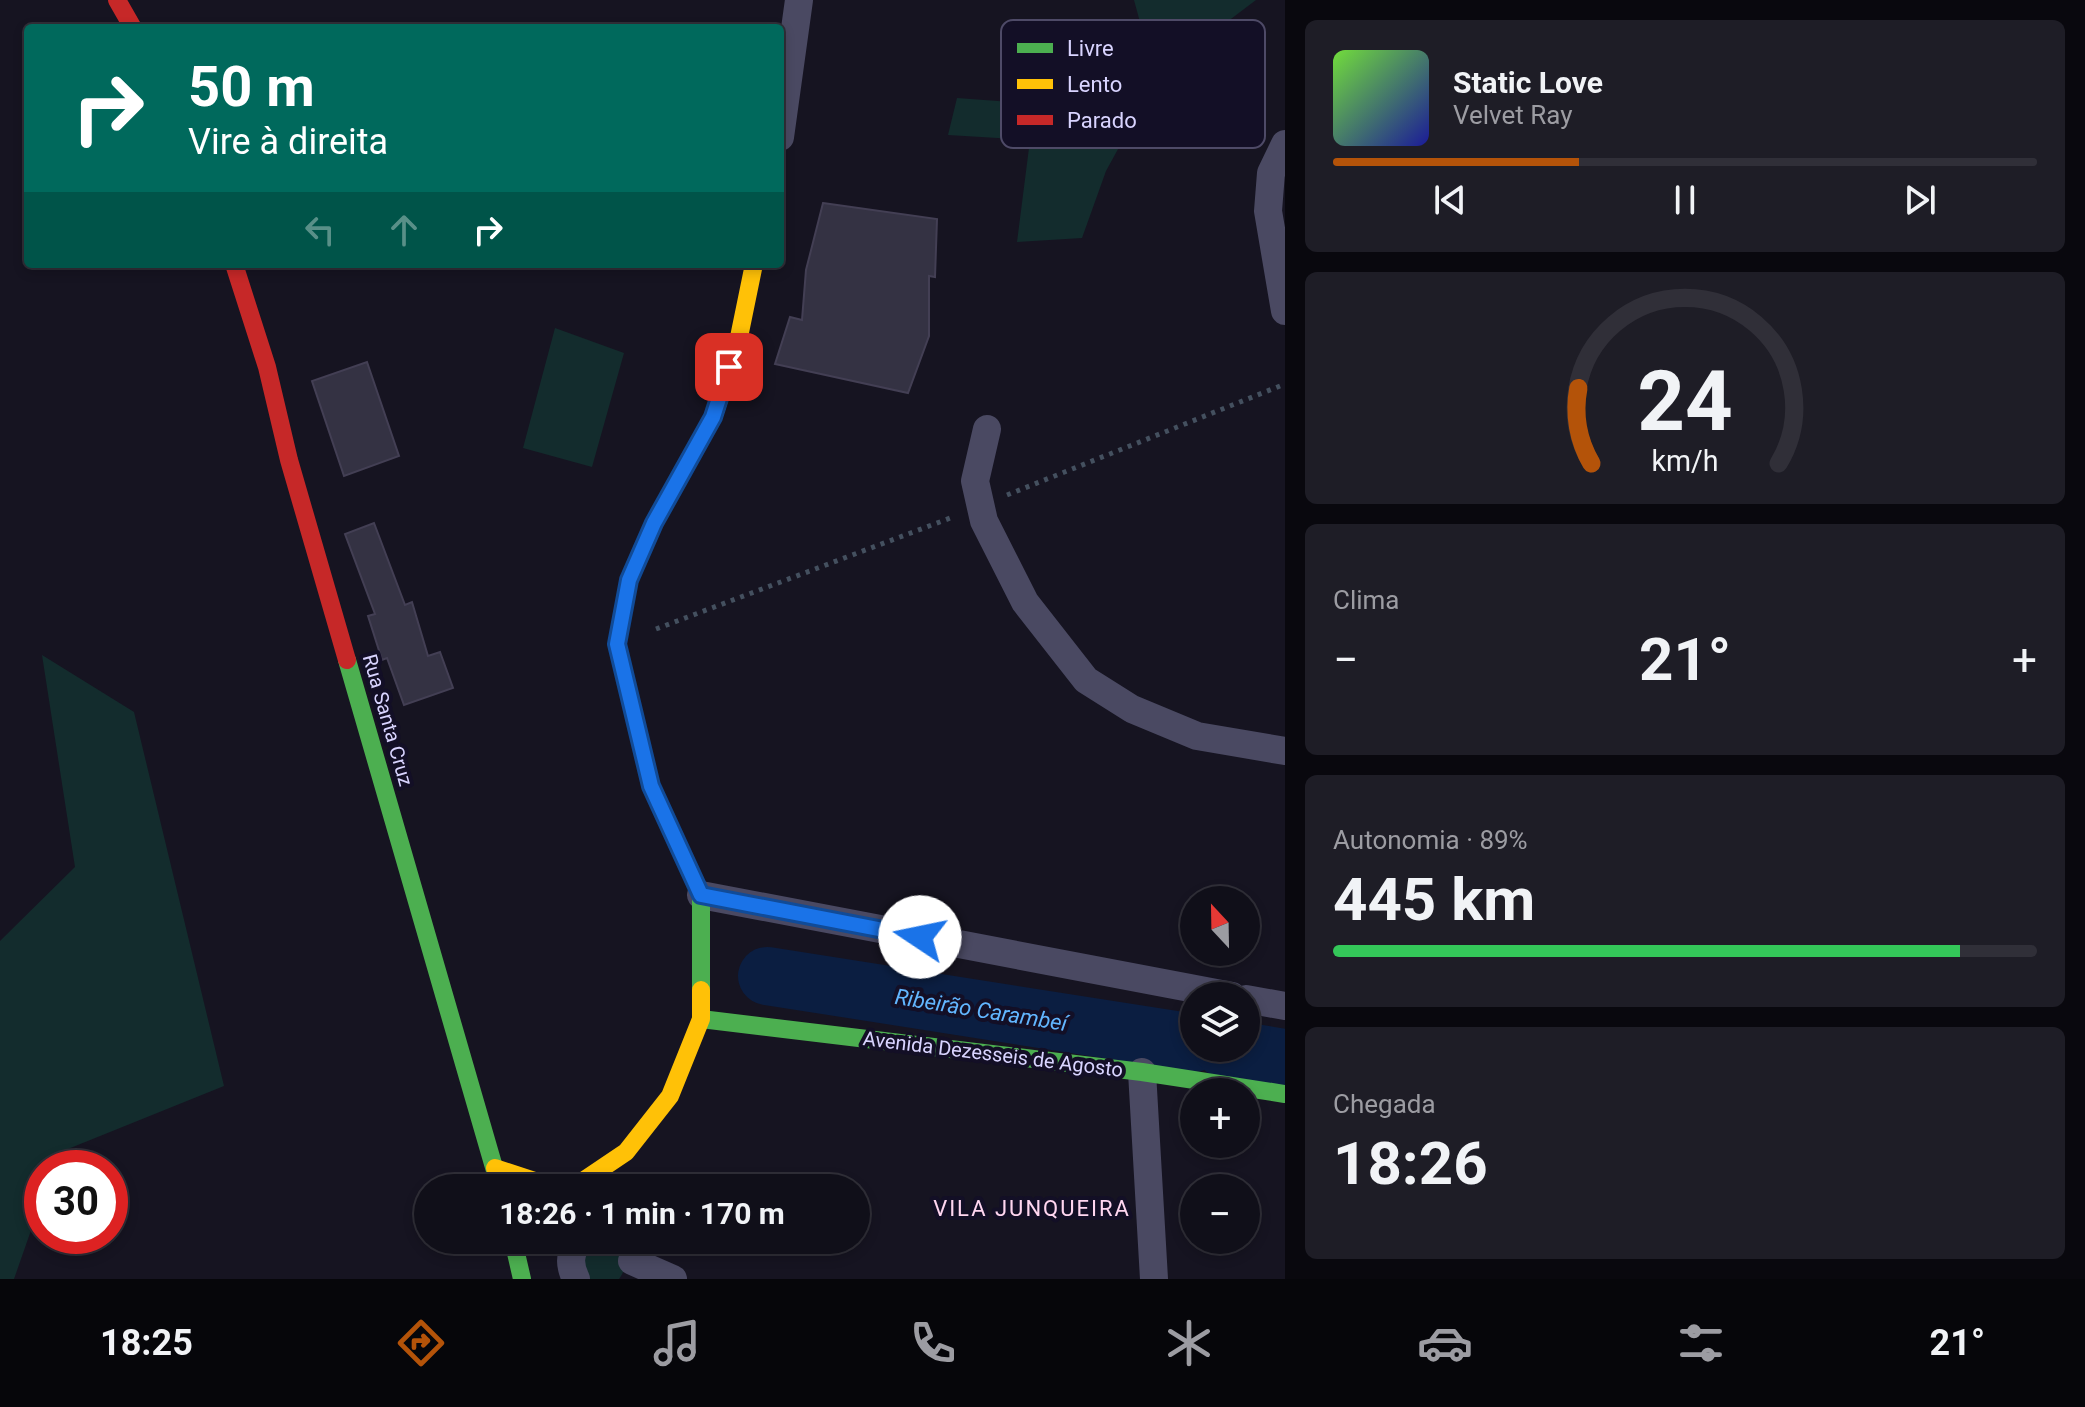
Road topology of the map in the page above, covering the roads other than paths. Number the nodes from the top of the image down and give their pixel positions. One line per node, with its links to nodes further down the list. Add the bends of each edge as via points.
1 (117, 0): 3 (street)
2 (799, 0): 4 (street)
3 (131, 24)
4 (784, 108)
5 (1285, 144): 8 (street, via 1271,173 1268,211)
6 (235, 268): 18 (street, Rua Santa Cruz)
7 (753, 268): 11 (street, via 738,342 713,417 629,580 617,644 651,786)
8 (1285, 311)
9 (987, 429): 10 (street, via 975,481 984,521 1025,602 1086,680 1132,709 1197,736)
10 (1285, 751)
11 (701, 895): 12 (street); 15 (street)
12 (1180, 986)
13 (1260, 1002): 14 (street)
14 (1285, 1006)
15 (701, 1019): 16 (street, Avenida Dezesseis de Agosto); 21 (street, via 670,1096 626,1152)
16 (1142, 1072): 17 (street, Avenida Dezesseis de Agosto); 28 (street)
17 (1285, 1094)
18 (495, 1168): 19 (street, Rua Santa Cruz); 20 (street)
19 (496, 1174)
20 (513, 1174)
21 (596, 1174)
22 (516, 1254): 25 (street)
23 (572, 1254): 26 (street)
24 (627, 1260): 27 (street)
25 (522, 1279)
26 (576, 1279)
27 (673, 1279)
28 (1154, 1279)

